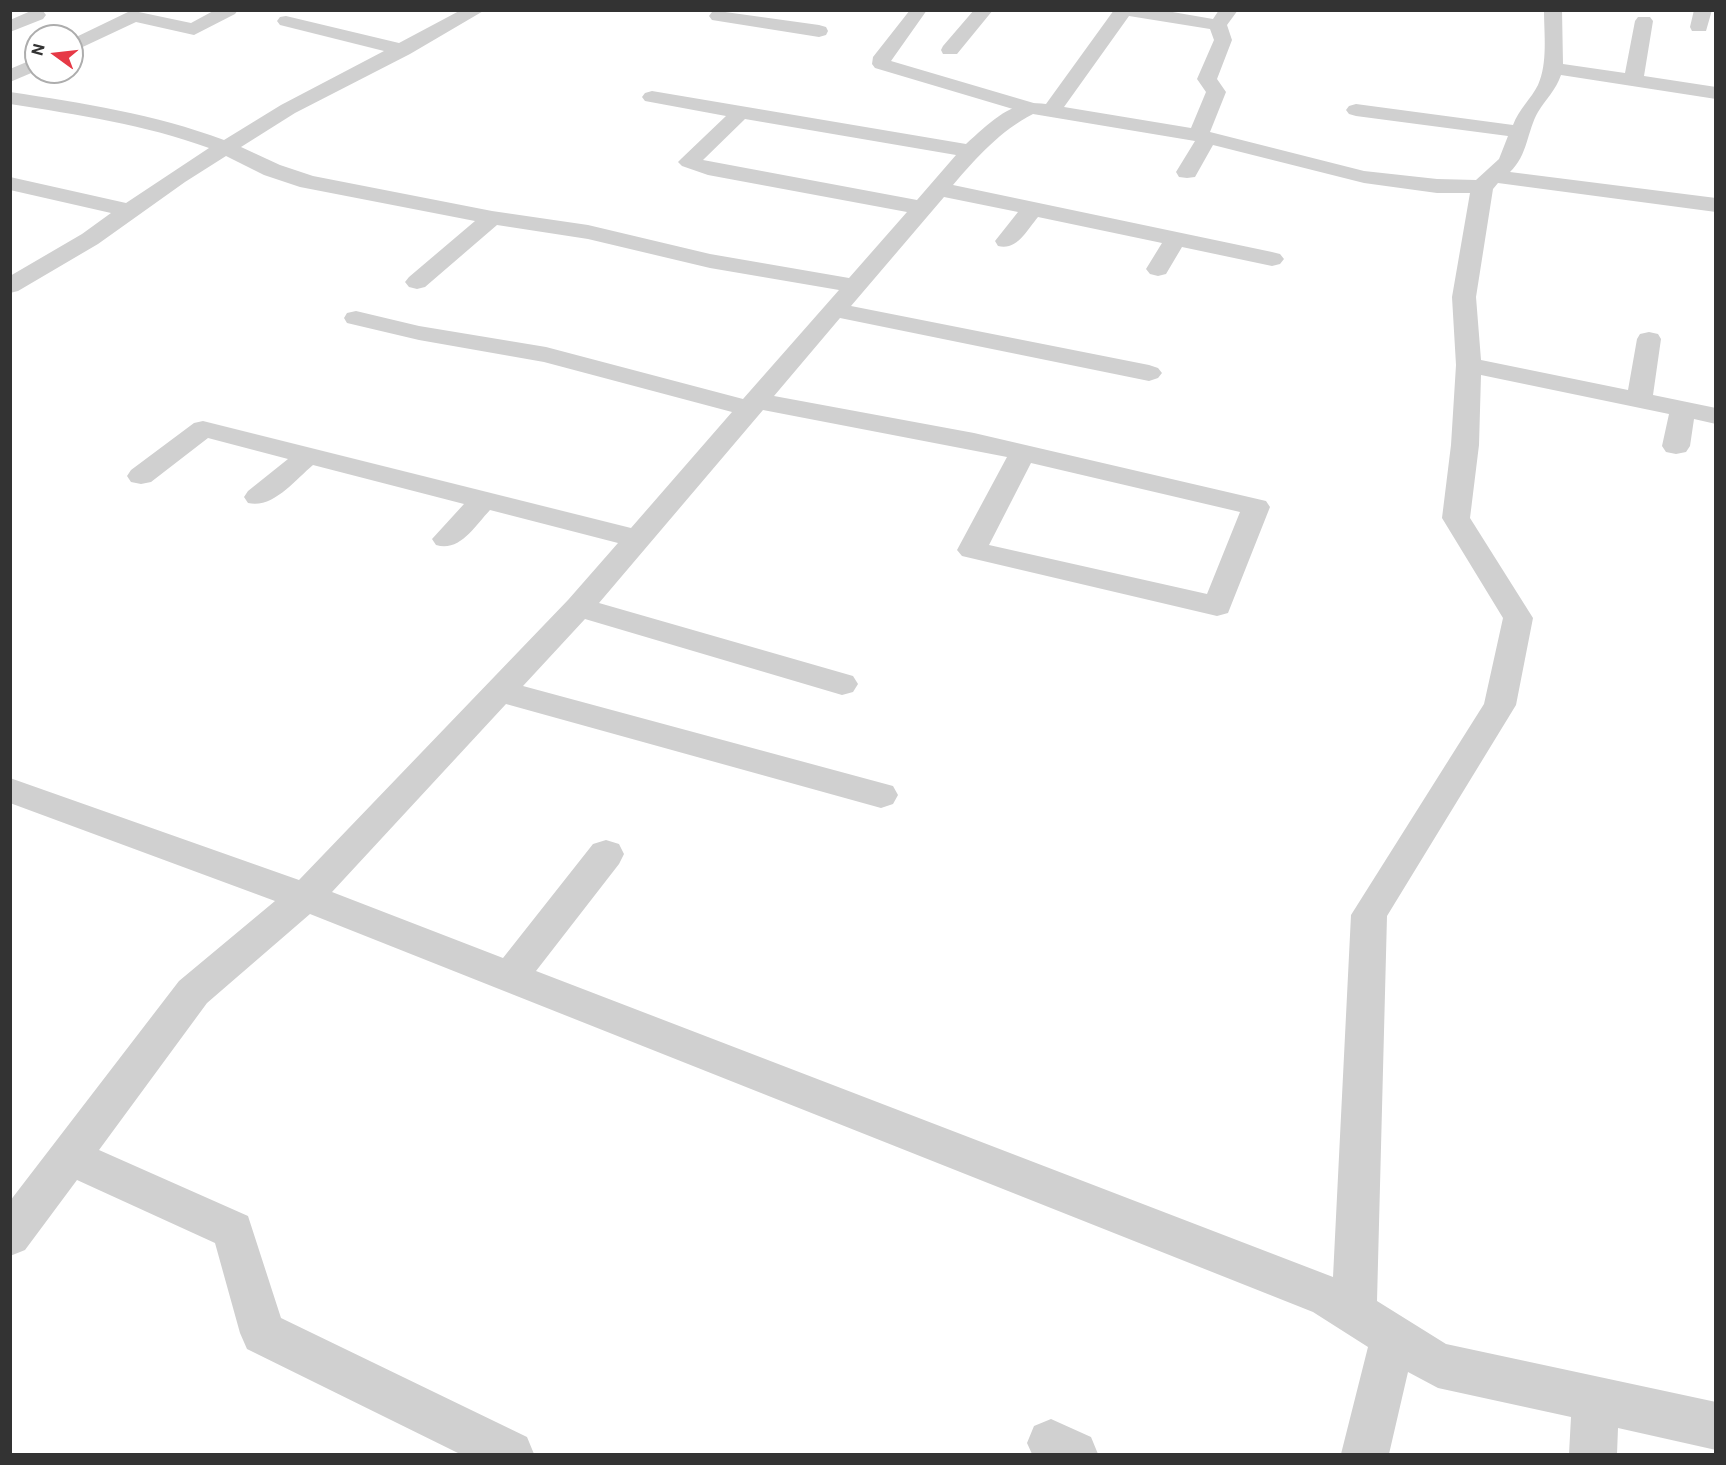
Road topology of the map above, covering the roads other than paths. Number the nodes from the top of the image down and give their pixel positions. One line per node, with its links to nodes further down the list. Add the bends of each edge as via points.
1 (229, 10): 17 (street, via 194,29 134,16)
2 (476, 10): 18 (street)
3 (920, 10): 27 (lane, via 882,57 881,64)
4 (984, 10): 19 (street)
5 (1553, 10): 20 (street)
6 (306, 11): 12 (street)
7 (1124, 11): 11 (street); 29 (street)
8 (37, 15): 14 (street)
9 (718, 16): 10 (street)
10 (772, 17): 15 (street)
11 (1223, 18): 32 (street, via 1223,40 1208,79 1216,92)
12 (286, 21): 16 (street); 18 (street)
13 (1644, 21): 23 (street)
14 (10, 27)
15 (819, 31)
16 (266, 32)
17 (84, 40)
18 (404, 50): 33 (street, via 288,109)
19 (950, 50)
20 (1553, 68): 23 (street); 31 (street, via 1547,87 1528,112)
21 (24, 70): 22 (street)
22 (10, 76)
23 (1634, 80): 24 (street)
24 (1716, 93)
25 (652, 97): 30 (street)
26 (10, 98): 33 (street, via 125,116)
27 (1030, 108): 29 (street); 34 (street, via 1004,121)
28 (1356, 110): 31 (street)
29 (1052, 111): 32 (street)
30 (741, 112): 34 (street); 38 (street, via 689,162 708,169)
31 (1522, 132): 36 (street, via 1509,161)
32 (1202, 136): 35 (street); 36 (street, via 1364,177 1437,186)
33 (227, 148): 41 (street); 42 (street, via 308,182)
34 (971, 151): 38 (street)
35 (1187, 172)
36 (1488, 181): 39 (street); 52 (street, via 1464,297)
37 (10, 183): 41 (street)
38 (931, 198): 40 (street); 49 (street)
39 (1716, 205)
40 (1033, 209): 43 (street); 44 (street)
41 (130, 211): 48 (street)
42 (492, 218): 47 (street); 49 (street, via 588,231)
43 (1176, 238): 45 (street); 46 (street)
44 (1006, 241)
45 (1272, 259)
46 (1158, 269)
47 (417, 282)
48 (10, 286)
49 (847, 298): 53 (street); 55 (street)
50 (356, 318): 55 (street, via 546,355)
51 (1649, 339): 54 (street)
52 (1469, 365): 54 (street); 76 (street, via 1456,518 1518,618 1500,705 1369,915)
53 (1149, 373)
54 (1639, 400): 56 (street)
55 (753, 405): 59 (street); 64 (street)
56 (1683, 409): 57 (street); 58 (street)
57 (1716, 416)
58 (1676, 446)
59 (1023, 452): 59 (street, via 1256,507 1217,606 972,550)
60 (308, 456): 61 (street, via 203,429); 62 (street); 63 (street)
61 (141, 476)
62 (258, 497)
63 (484, 500): 64 (street); 65 (street)
64 (637, 538): 66 (street)
65 (446, 539)
66 (579, 607): 67 (street); 68 (street)
67 (842, 684)
68 (500, 690): 69 (street); 72 (street)
69 (881, 795)
70 (16, 800): 72 (street)
71 (606, 854): 73 (street)
72 (305, 897): 73 (street); 74 (street, via 193,992)
73 (509, 978): 76 (street, via 1329,1297)
74 (70, 1157): 75 (street); 80 (street, via 232,1230 263,1333)
75 (10, 1236)
76 (1354, 1312): 77 (street)
77 (1393, 1337): 78 (street, via 1438,1365); 81 (street)
78 (1595, 1398): 79 (street); 82 (street)
79 (1716, 1426)
80 (510, 1455)
81 (1365, 1455)
82 (1593, 1455)

